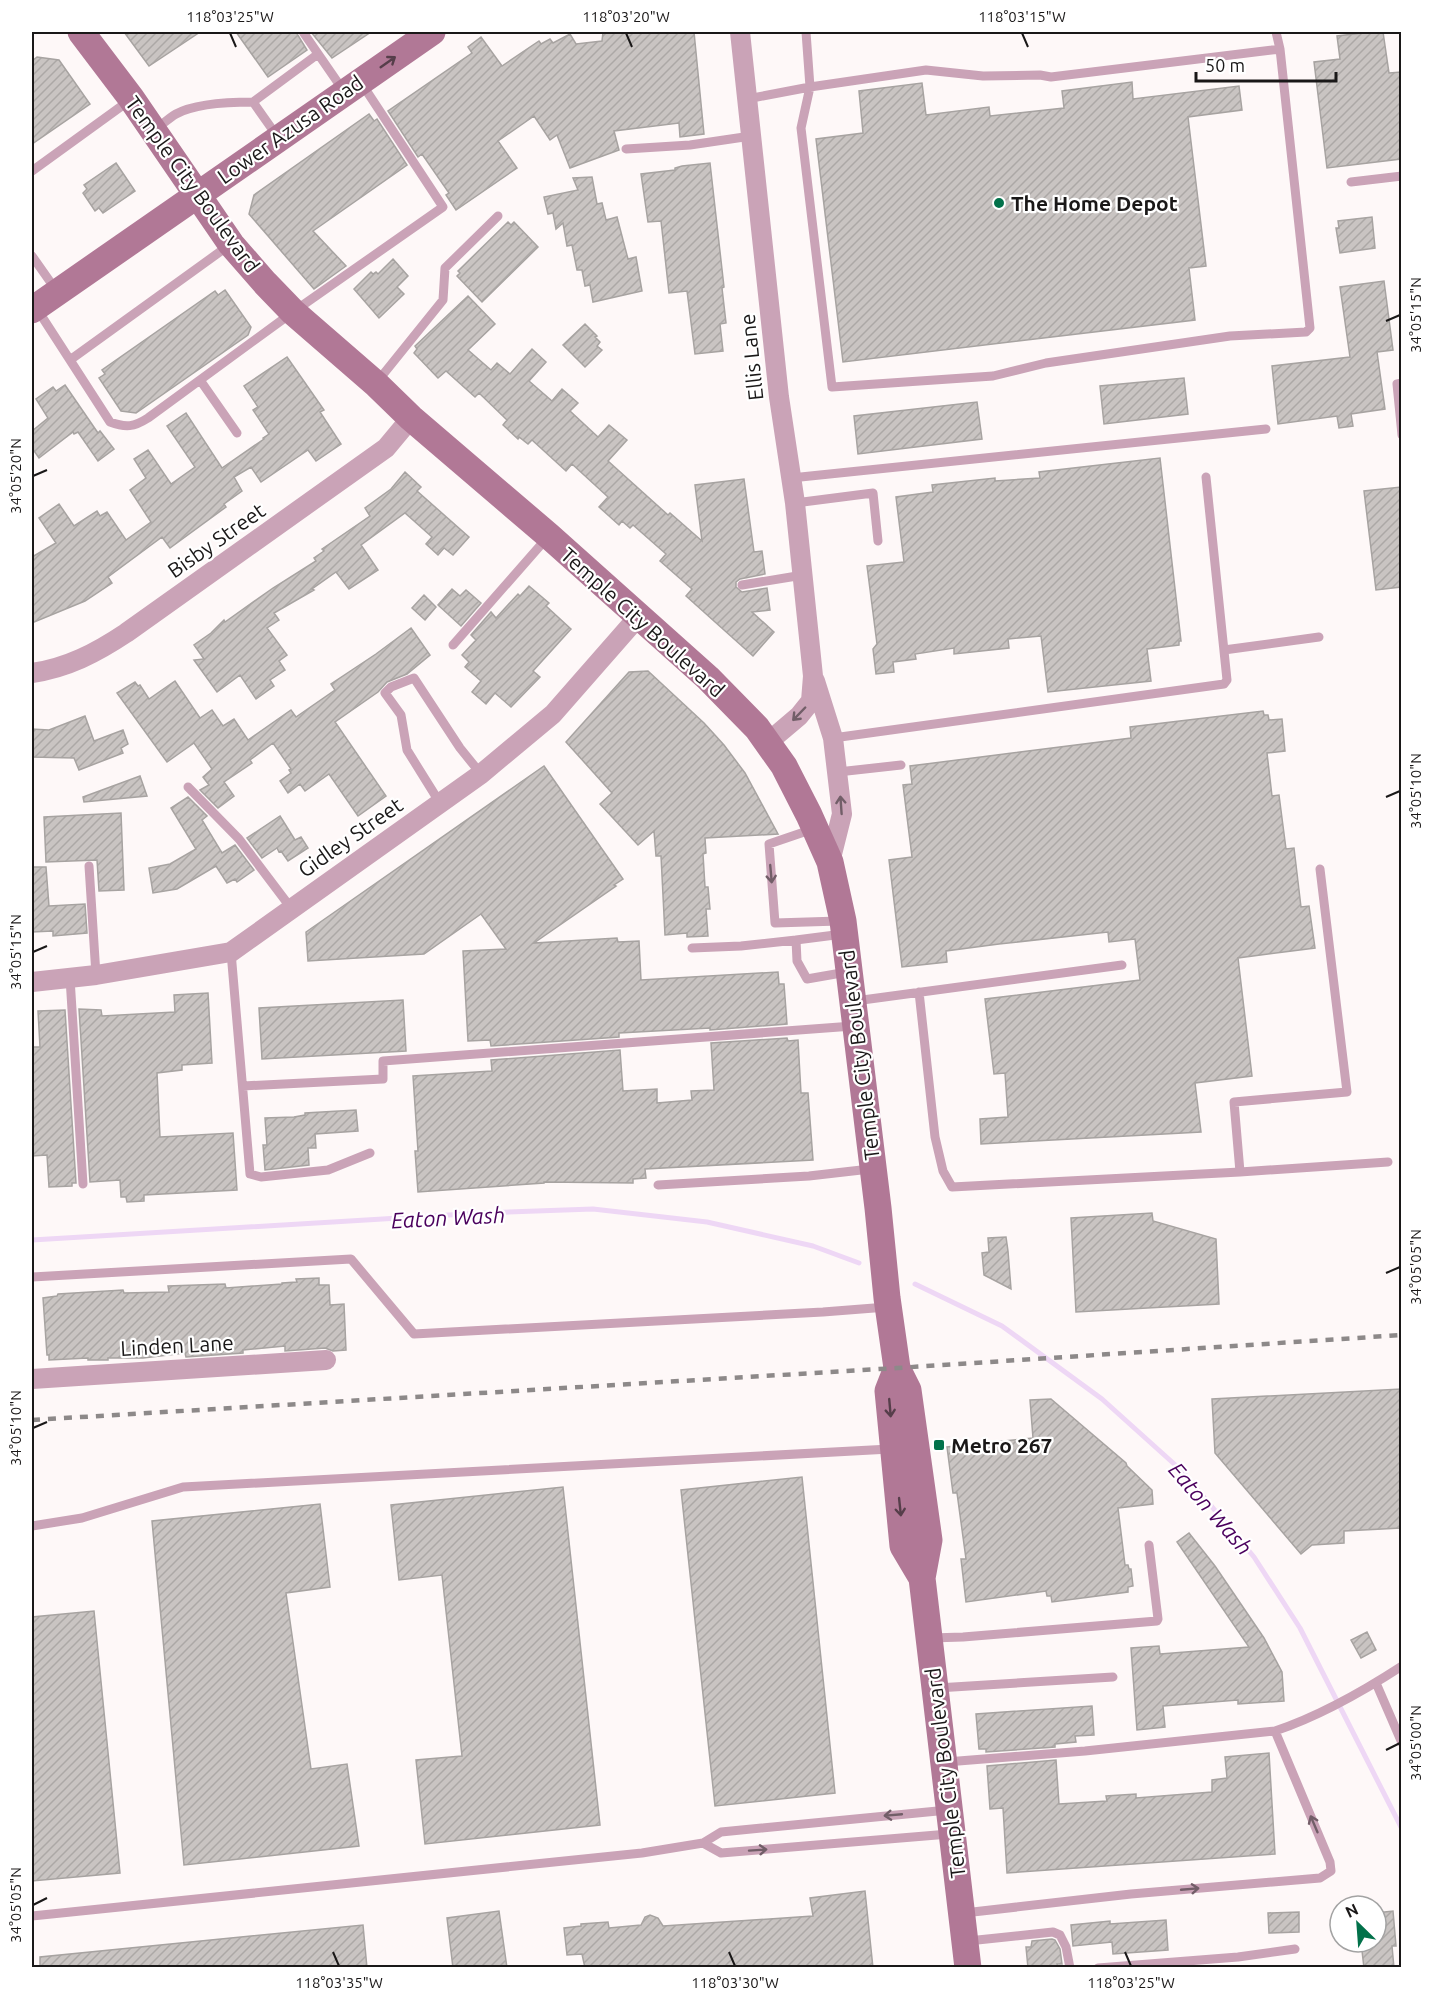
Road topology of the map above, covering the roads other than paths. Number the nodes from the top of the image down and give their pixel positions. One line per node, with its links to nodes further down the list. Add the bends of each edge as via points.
1 (81, 32): 11 (main road, Temple City Boulevard)
2 (303, 32): 8 (lane)
3 (432, 32): 9 (main road, Lower Azusa Road, one-way to 3)
4 (740, 32): 12 (street, Ellis Lane)
5 (806, 32): 10 (lane)
6 (1276, 32): 7 (lane)
7 (1280, 50): 10 (lane, via 1051,76 983,76 926,70); 10 (lane, via 1310,328 1306,332 1230,336 1046,363 993,376 832,387 801,128)
8 (318, 54): 9 (lane); 13 (lane)
9 (352, 87): 16 (main road, Lower Azusa Road); 27 (lane, via 443,207)
10 (810, 87): 12 (lane)
11 (132, 98): 14 (main road, Temple City Boulevard); 18 (lane)
12 (747, 99): 15 (street, Ellis Lane)
13 (253, 102): 14 (lane, via 189,110 176,114); 16 (lane)
14 (154, 131): 21 (main road, Temple City Boulevard)
15 (751, 136): 17 (lane); 37 (street, Ellis Lane, via 779,397)
16 (278, 138): 21 (main road, Lower Azusa Road)
17 (626, 149)
18 (32, 171)
19 (1401, 176): 20 (lane)
20 (1351, 182)
21 (197, 194): 23 (main road, Temple City Boulevard); 25 (main road, Lower Azusa Road)
22 (498, 216): 31 (lane, via 446,268 443,300)
23 (231, 244): 27 (main road, Temple City Boulevard); 28 (lane)
24 (32, 256): 25 (lane)
25 (57, 292): 26 (main road, Lower Azusa Road)
26 (33, 309): 28 (lane)
27 (293, 312): 29 (lane); 31 (main road, Temple City Boulevard)
28 (70, 360): 29 (lane, via 110,422 128,427 136,426)
29 (200, 380): 34 (lane)
30 (1401, 382): 35 (lane, via 1397,384)
31 (376, 384): 32 (main road, Temple City Boulevard)
32 (411, 418): 39 (main road, Temple City Boulevard); 47 (street, Bisby Street, via 386,448 126,633 69,664)
33 (1266, 429): 37 (lane)
34 (237, 433)
35 (1401, 435)
36 (1206, 477): 46 (lane)
37 (792, 478): 38 (street, Ellis Lane)
38 (795, 503): 40 (lane, via 873,493); 41 (street, Ellis Lane)
39 (549, 536): 43 (main road, Temple City Boulevard); 45 (lane)
40 (878, 541)
41 (803, 575): 42 (lane); 48 (street, Ellis Lane)
42 (742, 585)
43 (638, 617): 50 (main road, Temple City Boulevard, via 708,678); 53 (street, Gidley Street, via 553,714)
44 (1319, 638): 46 (lane)
45 (453, 645)
46 (1224, 650): 49 (lane, via 1224,684)
47 (32, 673)
48 (813, 676): 49 (street, Ellis Lane); 50 (street, Ellis Lane, one-way to 50, via 811,701)
49 (833, 738): 52 (street, Ellis Lane)
50 (767, 742): 56 (main road, Temple City Boulevard, via 784,766)
51 (901, 765): 52 (lane)
52 (838, 772): 57 (street, Ellis Lane, one-way to 52, via 842,814)
53 (481, 774): 55 (street, Gidley Street); 55 (lane, via 414,678 391,687 385,693 401,715 406,750)
54 (188, 787): 60 (lane, via 239,839)
55 (440, 803): 60 (street, Gidley Street)
56 (815, 828): 57 (main road, Temple City Boulevard); 61 (lane, one-way to 61, via 769,844 775,923)
57 (830, 862): 61 (main road, Temple City Boulevard)
58 (89, 866): 67 (lane)
59 (1320, 869): 76 (lane, via 1347,1092 1234,1102)
60 (291, 908): 64 (street, Gidley Street)
61 (844, 927): 62 (lane); 66 (main road, Temple City Boulevard)
62 (796, 940): 63 (lane); 66 (lane, via 797,961 807,980)
63 (692, 948)
64 (231, 952): 67 (street, Gidley Street); 72 (lane)
65 (1122, 964): 70 (lane)
66 (849, 972): 71 (main road, Temple City Boulevard)
67 (96, 975): 68 (street, Gidley Street)
68 (70, 978): 69 (street, Gidley Street); 77 (lane)
69 (32, 982)
70 (919, 992): 71 (lane); 76 (lane, via 934,1137 943,1171 952,1187)
71 (854, 1013): 72 (lane, via 383,1061 384,1079); 75 (main road, Temple City Boulevard)
72 (243, 1086): 73 (lane, via 250,1174 261,1177 328,1170)
73 (369, 1153)
74 (1388, 1162): 76 (lane)
75 (873, 1168): 78 (lane); 80 (main road, Temple City Boulevard)
76 (1240, 1172)
77 (83, 1184)
78 (658, 1185)
79 (32, 1277): 80 (lane, via 351,1259 414,1334 800,1313)
80 (888, 1302): 82 (main road, Temple City Boulevard)
81 (326, 1360): 83 (street, Linden Lane)
82 (897, 1368): 84 (main road, Temple City Boulevard, one-way to 84, via 888,1391); 87 (main road, Temple City Boulevard, via 908,1390 928,1540)
83 (32, 1378)
84 (894, 1449): 85 (lane, via 183,1487 82,1518); 87 (main road, Temple City Boulevard, one-way to 87, via 903,1546)
85 (32, 1526)
86 (1149, 1545): 88 (lane, via 1157,1621)
87 (922, 1578): 88 (main road, Temple City Boulevard)
88 (929, 1638): 92 (main road, Temple City Boulevard)
89 (1401, 1666): 91 (lane)
90 (1113, 1677): 92 (lane)
91 (1372, 1685): 93 (lane); 94 (lane)
92 (935, 1688): 95 (main road, Temple City Boulevard)
93 (1275, 1731): 95 (lane); 98 (lane, one-way to 93, via 1320,1878 1331,1871 1330,1862)
94 (1401, 1743)
95 (944, 1763): 96 (main road, Temple City Boulevard)
96 (952, 1822): 97 (lane, one-way to 97, via 721,1832); 97 (lane, one-way to 96, via 721,1853); 98 (main road, Temple City Boulevard)
97 (703, 1843): 99 (lane, via 642,1853)
98 (962, 1913): 100 (main road, Temple City Boulevard)
99 (32, 1916)
100 (965, 1941): 102 (main road, Temple City Boulevard); 103 (lane, via 1053,1932 1060,1935 1066,1947)
101 (1294, 1949): 104 (lane)
102 (968, 1968)
103 (1070, 1968)
104 (1098, 1968)

